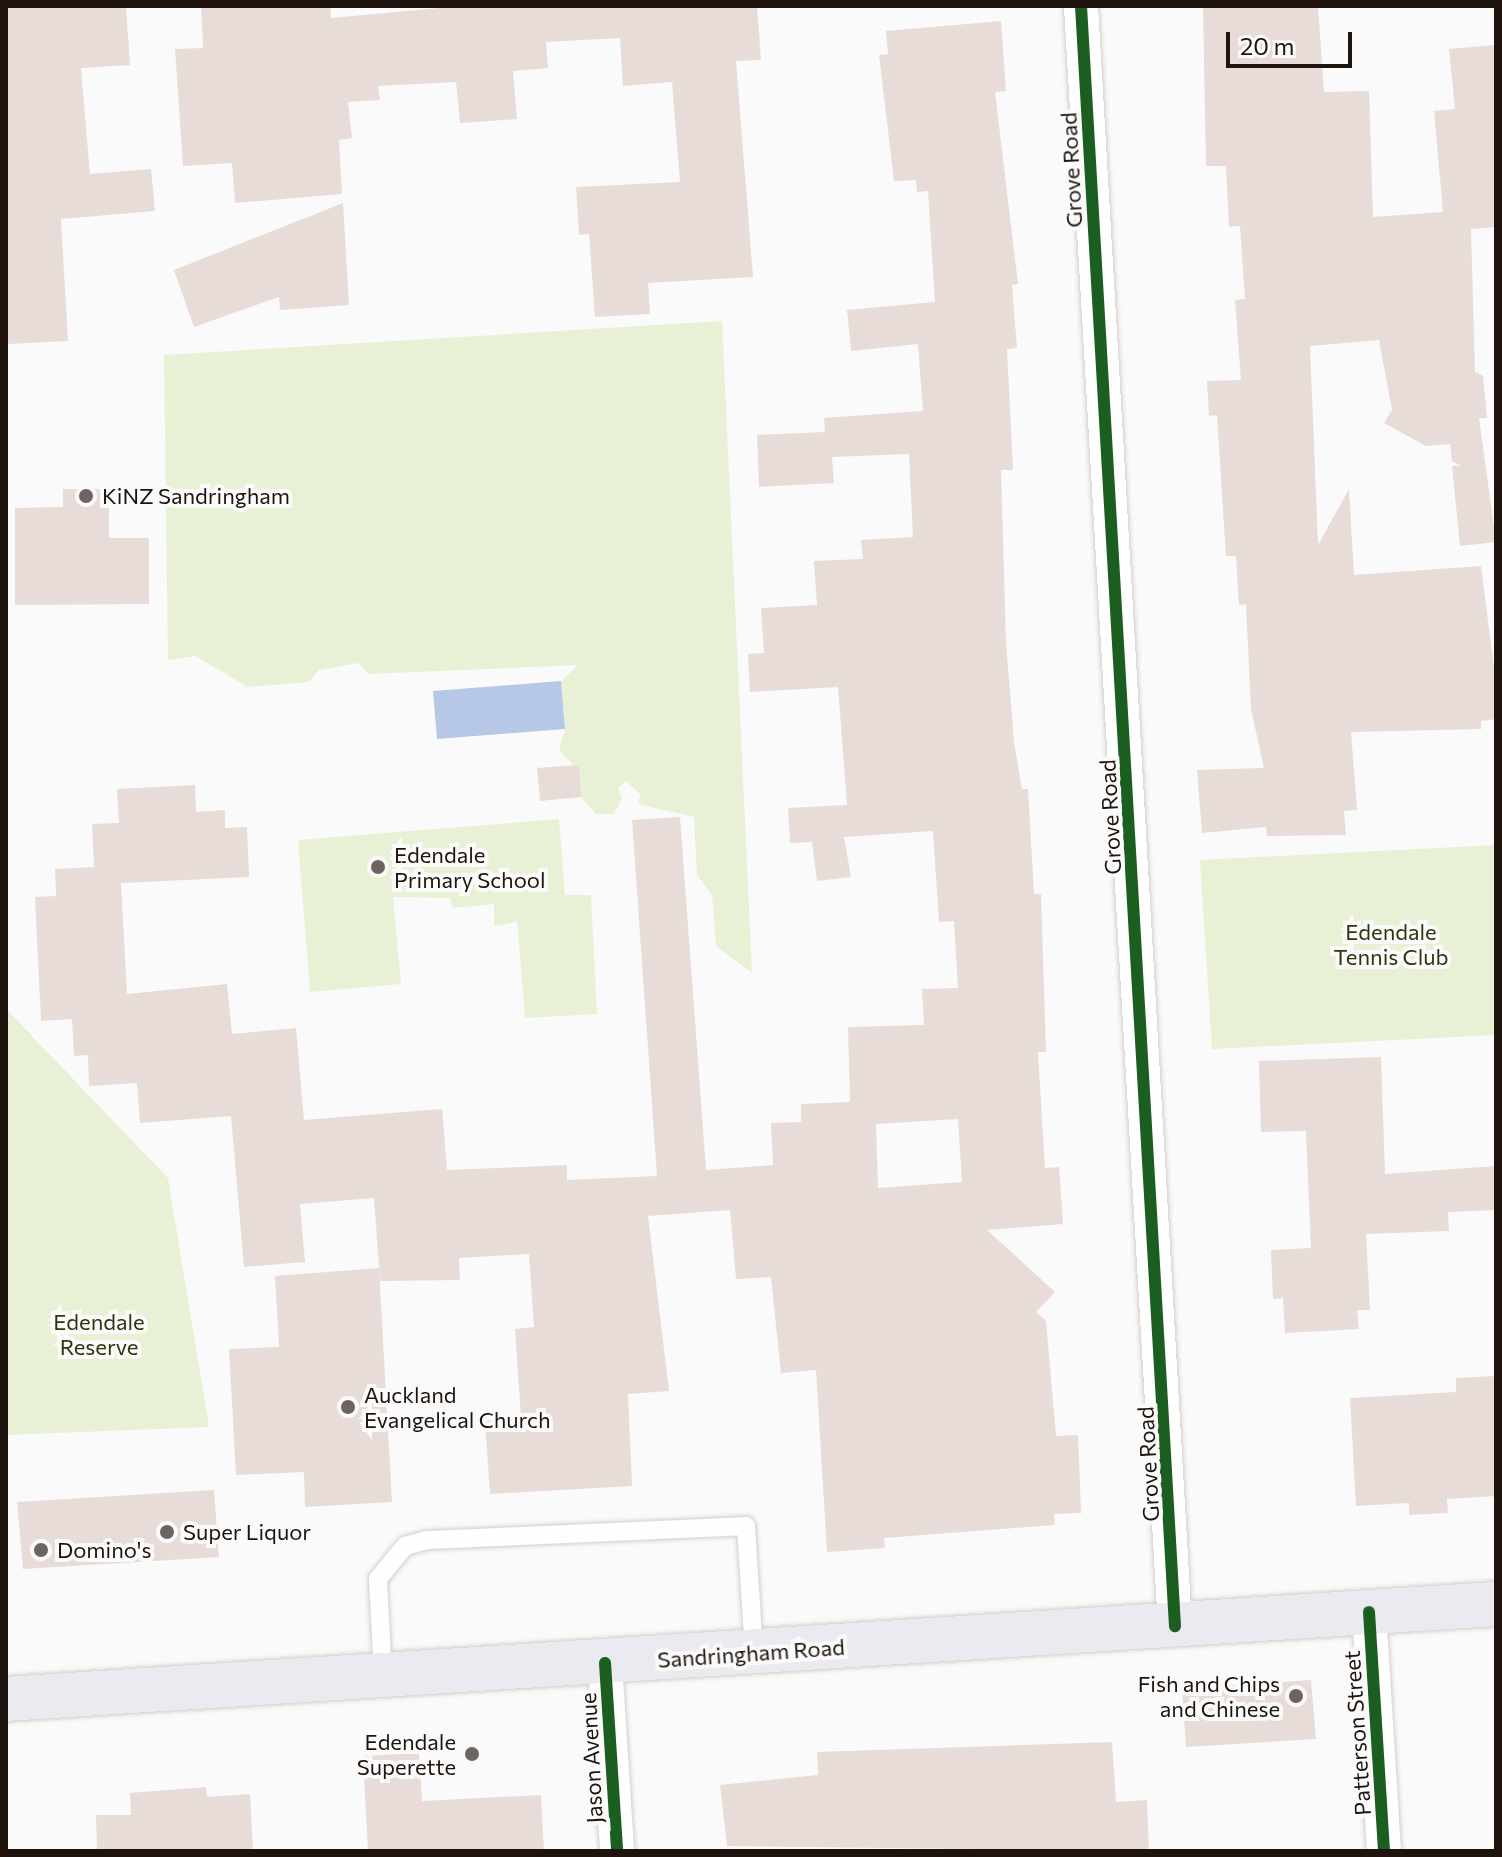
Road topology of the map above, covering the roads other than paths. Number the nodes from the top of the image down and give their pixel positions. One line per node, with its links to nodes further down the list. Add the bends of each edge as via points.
1 (1081, 6): 4 (street, Grove Road)
2 (1496, 1604): 3 (main road, Sandringham Road)
3 (1369, 1612): 4 (main road, Sandringham Road); 10 (street, Patterson Street)
4 (1175, 1626): 5 (main road, Sandringham Road)
5 (754, 1653): 6 (main road, Sandringham Road); 7 (lane, via 746,1526 427,1540 405,1546 378,1579)
6 (605, 1663): 7 (main road, Sandringham Road); 9 (street, Jason Avenue)
7 (383, 1676): 8 (main road, Sandringham Road)
8 (6, 1699)
9 (617, 1851)
10 (1384, 1851)

